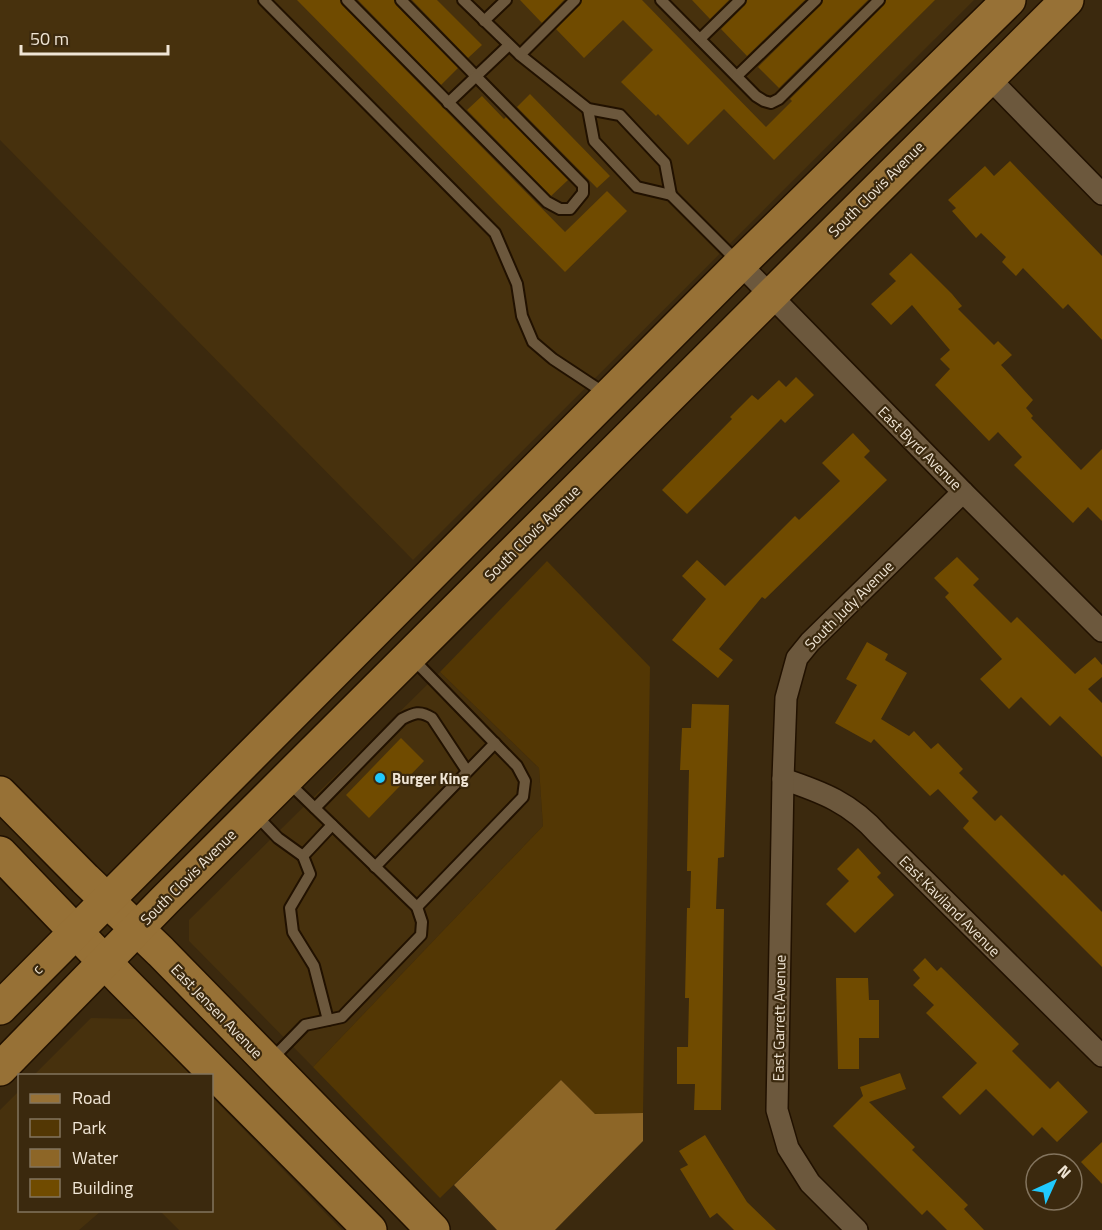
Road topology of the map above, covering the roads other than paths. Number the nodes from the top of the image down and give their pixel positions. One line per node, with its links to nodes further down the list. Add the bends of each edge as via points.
1 (264, 0): 27 (lane, via 495,233 517,284 522,316 533,342)
2 (347, 0): 21 (lane)
3 (401, 0): 18 (lane)
4 (463, 0): 14 (lane)
5 (506, 0): 14 (lane)
6 (575, 0): 17 (lane)
7 (740, 0): 15 (lane)
8 (816, 0): 19 (lane)
9 (879, 0): 19 (lane, via 779,99 764,101)
10 (1009, 0): 25 (main road)
11 (1036, 0): 20 (main road, via 989,48 981,66)
12 (1067, 0): 20 (main road, South Clovis Avenue)
13 (668, 2): 15 (lane)
14 (484, 21): 16 (lane)
15 (700, 39): 19 (lane)
16 (509, 45): 17 (lane); 18 (lane)
17 (520, 55): 22 (lane)
18 (477, 76): 21 (lane); 21 (lane, via 583,185 583,193 570,209 547,202)
19 (737, 76)
20 (988, 78): 23 (street); 26 (main road, South Clovis Avenue)
21 (448, 103)
22 (588, 109): 24 (lane, via 594,141 637,187); 24 (lane, via 620,115 665,163)
23 (1102, 194)
24 (671, 195): 25 (lane)
25 (740, 264): 26 (street, East Byrd Avenue); 27 (main road)
26 (769, 295): 28 (street, East Byrd Avenue); 30 (main road, South Clovis Avenue)
27 (609, 396): 42 (main road)
28 (963, 492): 29 (street, East Byrd Avenue); 34 (street, South Judy Avenue, via 797,658 786,698)
29 (1102, 631)
30 (409, 655): 31 (lane); 33 (main road, South Clovis Avenue)
31 (495, 744): 32 (lane); 43 (lane, via 517,766 525,781 523,797)
32 (467, 771): 36 (lane, via 432,718 414,712 402,719); 41 (lane)
33 (286, 779): 36 (lane); 37 (main road, South Clovis Avenue)
34 (783, 779): 49 (street, East Kaviland Avenue, via 818,790 864,818); 54 (street, East Garrett Avenue, via 777,1110 788,1148 810,1183)
35 (0, 793): 42 (main road, East Jensen Avenue)
36 (315, 808): 38 (lane)
37 (253, 812): 40 (lane, via 278,838); 44 (main road, South Clovis Avenue)
38 (332, 825): 40 (lane); 41 (lane)
39 (0, 854): 45 (main road)
40 (303, 856): 48 (lane, via 310,874 290,908 293,932 314,966)
41 (375, 867): 43 (lane)
42 (106, 900): 44 (main road, East Jensen Avenue); 45 (main road)
43 (417, 907): 48 (lane, via 421,935 342,1017)
44 (136, 929): 46 (main road, South Clovis Avenue); 50 (main road, East Jensen Avenue)
45 (75, 931): 46 (main road); 47 (main road, c)
46 (105, 962): 51 (main road, South Clovis Avenue); 52 (main road)
47 (0, 1008)
48 (328, 1020): 50 (lane, via 305,1025)
49 (1102, 1056)
50 (268, 1062): 53 (main road, East Jensen Avenue)
51 (0, 1069)
52 (370, 1230)
53 (433, 1230)
54 (857, 1230)

